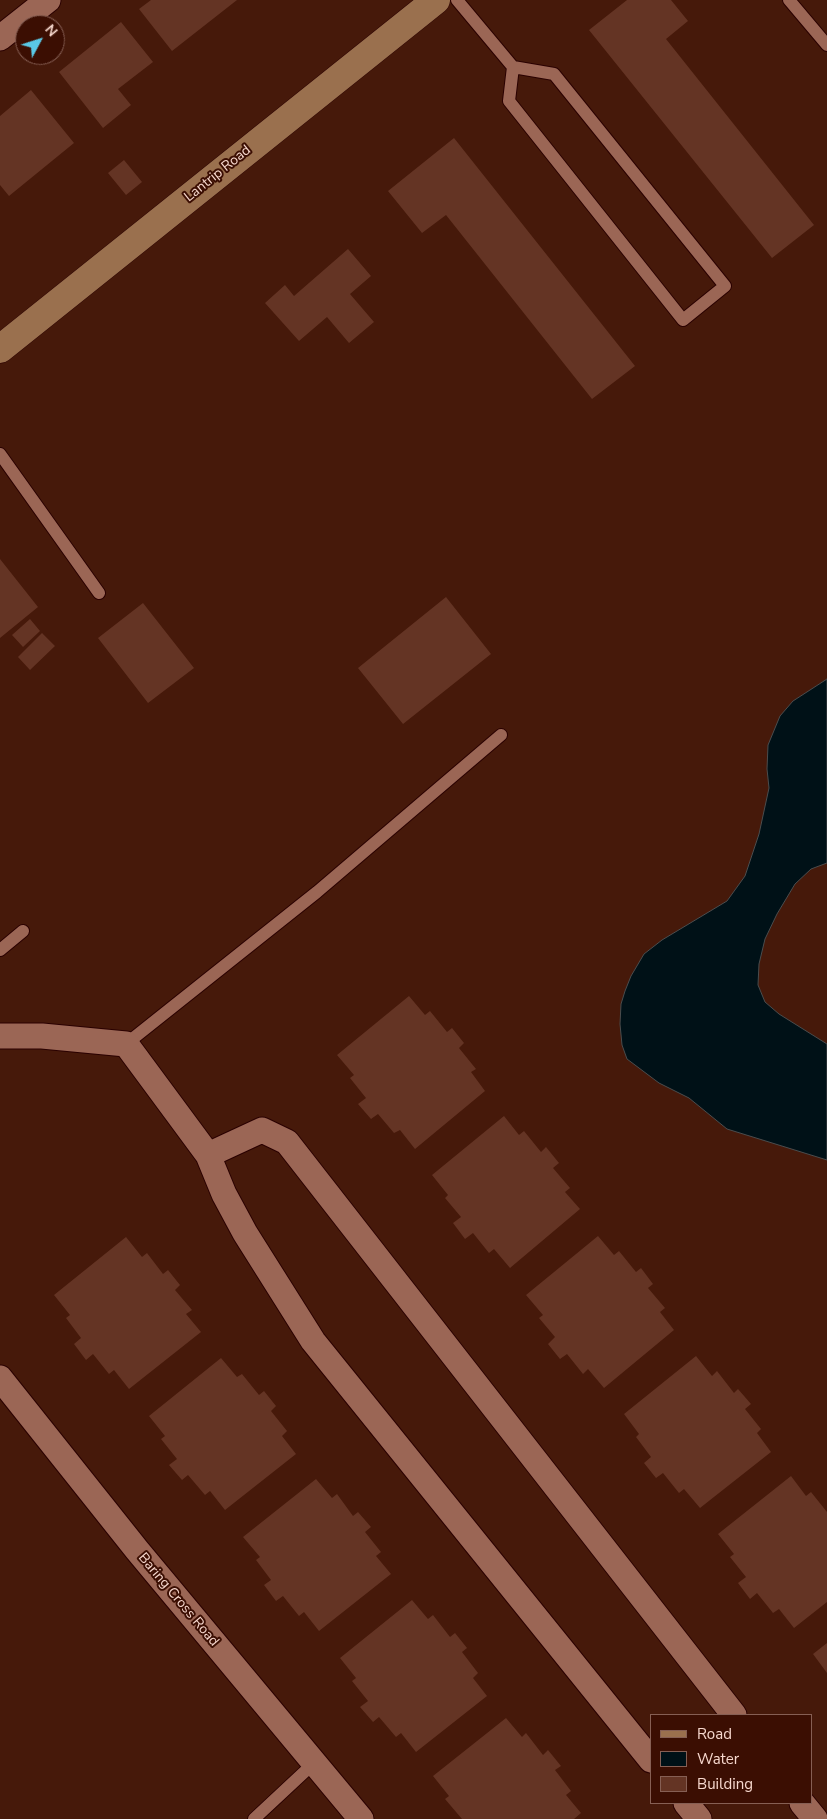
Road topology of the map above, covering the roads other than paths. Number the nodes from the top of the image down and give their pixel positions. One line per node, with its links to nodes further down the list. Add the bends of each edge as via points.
1 (48, 0): 5 (street)
2 (436, 0): 8 (street, Lantrip Road)
3 (457, 0): 7 (lane)
4 (789, 0): 6 (lane)
5 (0, 38)
6 (827, 45)
7 (514, 68): 7 (lane, via 509,101 683,320 725,286 554,74)
8 (0, 348)
9 (0, 454): 10 (lane)
10 (99, 593)
11 (500, 735): 15 (lane, via 317,892)
12 (23, 931): 13 (lane)
13 (0, 950)
14 (0, 1036): 15 (street, via 42,1036)
15 (126, 1044): 16 (street)
16 (208, 1154): 18 (street, via 262,1130 287,1142); 19 (street, via 245,1233 313,1341)
17 (0, 1378): 20 (street, Baring Cross Road, via 137,1550)
18 (733, 1714)
19 (650, 1759)
20 (314, 1763): 23 (lane); 24 (street, Baring Cross Road)
21 (687, 1804): 25 (street)
22 (803, 1804): 26 (street)
23 (254, 1819)
24 (361, 1819)
25 (699, 1819)
26 (815, 1819)

